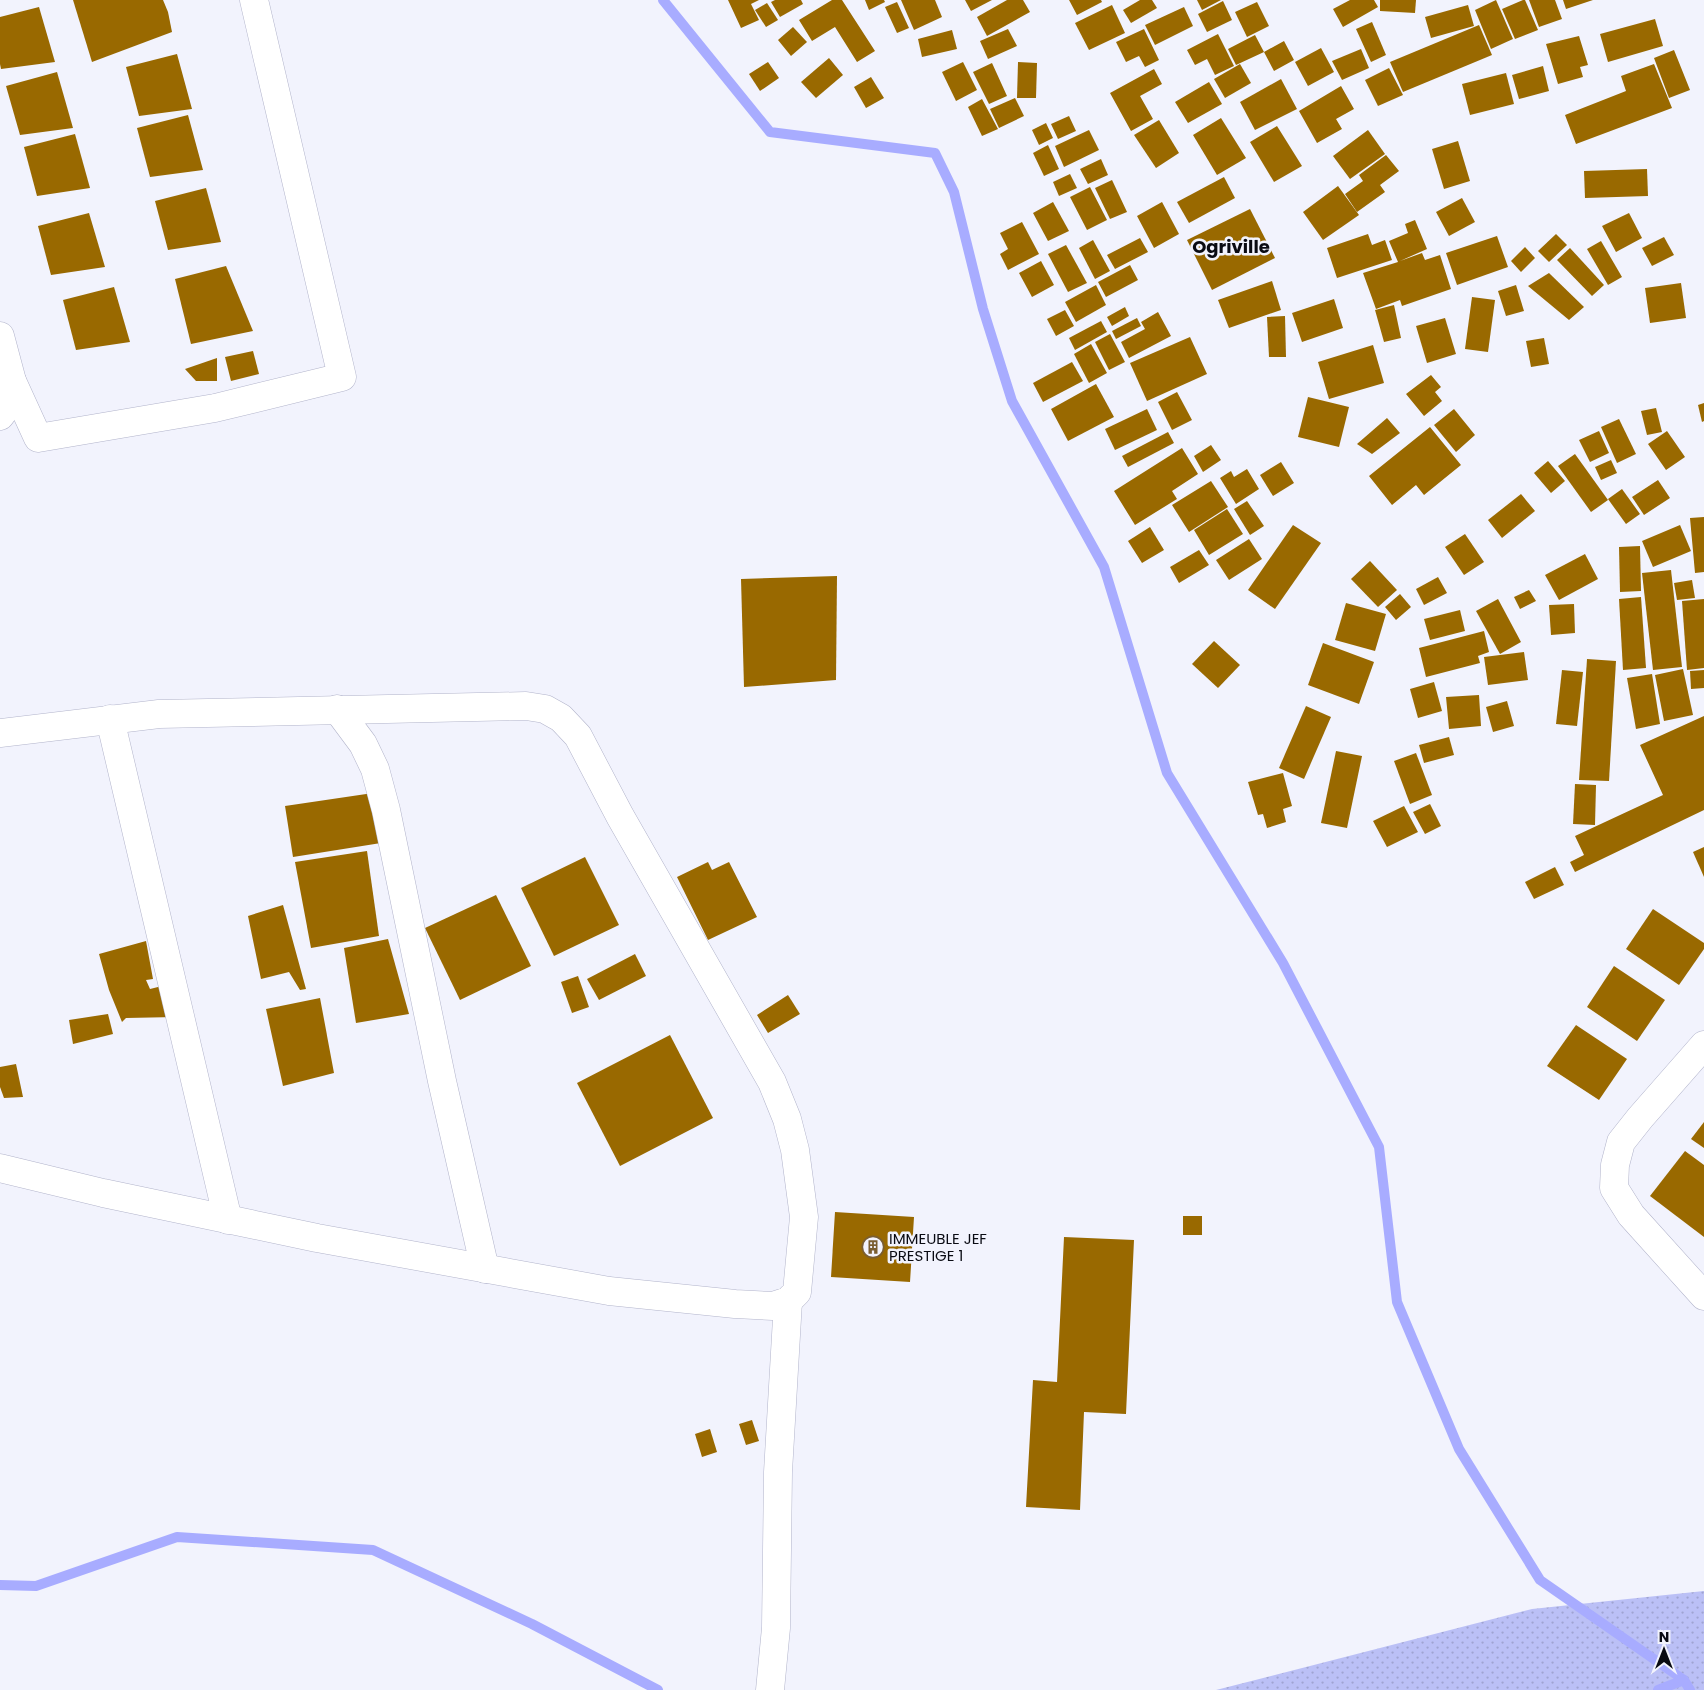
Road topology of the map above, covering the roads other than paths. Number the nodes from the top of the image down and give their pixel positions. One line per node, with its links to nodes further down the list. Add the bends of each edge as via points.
1 (254, 0): 3 (street, via 342,377 215,408 38,438)
2 (0, 336): 3 (street)
3 (12, 381): 4 (street, via 7,407)
4 (0, 416)
5 (337, 709): 6 (street); 11 (street, via 364,744 376,769); 13 (street, via 526,706 545,709 560,718 578,736 772,1082 788,1119 804,1217 797,1292)
6 (110, 718): 7 (street); 10 (street)
7 (0, 733)
8 (1704, 1045): 12 (street, via 1621,1142 1614,1188 1630,1215)
9 (0, 1168): 10 (street)
10 (228, 1220): 11 (street)
11 (485, 1269): 13 (street, via 609,1291 735,1304 773,1306)
12 (1704, 1296)
13 (788, 1301): 14 (street, via 778,1472 776,1628)
14 (770, 1690)

